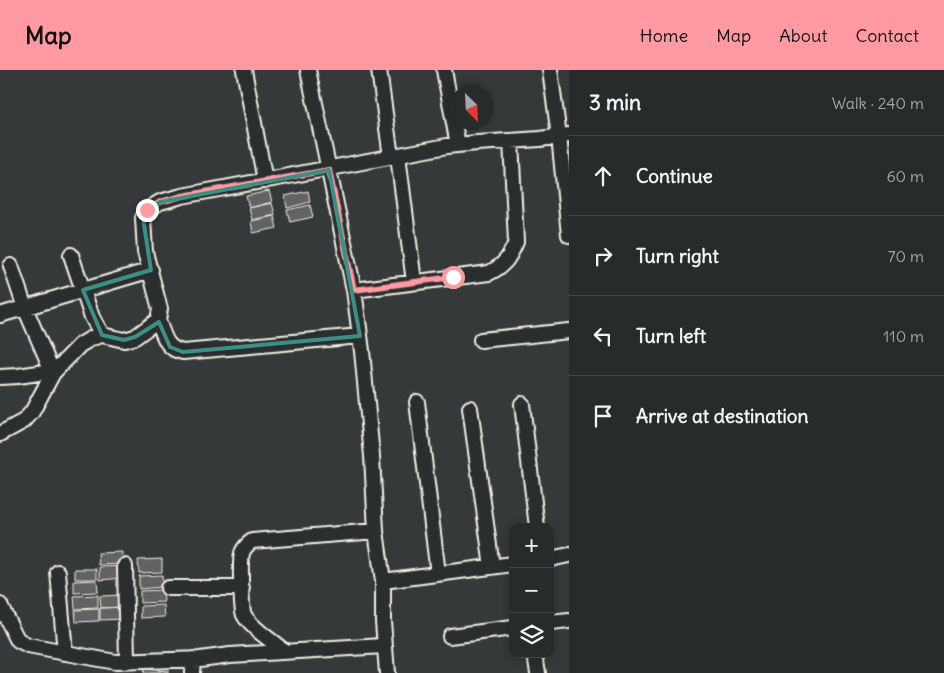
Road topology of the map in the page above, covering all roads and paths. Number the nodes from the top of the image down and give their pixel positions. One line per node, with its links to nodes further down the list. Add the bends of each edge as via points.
1 (244, 70): 11 (street)
2 (308, 70): 10 (street)
3 (379, 70): 9 (street)
4 (444, 70): 8 (street)
5 (550, 70): 6 (street)
6 (564, 135): 7 (street); 12 (street)
7 (511, 141): 8 (street); 16 (street, via 516,242 510,255 501,267 489,272)
8 (458, 145): 9 (street)
9 (395, 157): 10 (street); 16 (street)
10 (329, 170): 11 (street); 18 (street)
11 (265, 181): 15 (street, via 182,196 160,202 147,210 143,218 145,252)
12 (569, 235)
13 (71, 255): 17 (street)
14 (11, 266): 19 (street)
15 (151, 270): 17 (street); 21 (street, via 160,309)
16 (414, 282): 18 (street)
17 (83, 290): 19 (street); 23 (street)
18 (354, 290): 24 (street)
19 (25, 308): 20 (street); 26 (street)
20 (0, 316)
21 (158, 320): 23 (street, via 135,337 124,340); 24 (street, via 170,347 183,352)
22 (569, 332): 25 (street)
23 (102, 335): 26 (street, via 80,345)
24 (360, 336): 33 (street)
25 (480, 340)
26 (52, 372): 27 (street); 31 (street, via 32,412 24,421)
27 (0, 377)
28 (417, 402): 40 (street)
29 (522, 404): 32 (street)
30 (470, 408): 38 (street)
31 (0, 434)
32 (537, 523)
33 (376, 531): 41 (street); 43 (street, via 252,540 242,554)
34 (569, 555): 35 (street)
35 (554, 558)
36 (509, 565): 38 (street)
37 (125, 566): 56 (street)
38 (492, 567): 40 (street)
39 (58, 572): 53 (street)
40 (438, 574): 41 (street)
41 (383, 581): 51 (street)
42 (168, 588): 43 (street)
43 (242, 588): 52 (street, via 244,615)
44 (0, 605): 50 (street)
45 (569, 621): 46 (street)
46 (554, 623)
47 (509, 629): 49 (street)
48 (0, 634): 50 (street)
49 (450, 636)
50 (18, 641): 53 (street)
51 (384, 646): 52 (street); 58 (street)
52 (285, 652): 55 (street)
53 (66, 653): 56 (street)
54 (536, 658): 59 (street)
55 (193, 659): 56 (street); 57 (street)
56 (127, 662)
57 (192, 673)
58 (387, 673)
59 (538, 673)

